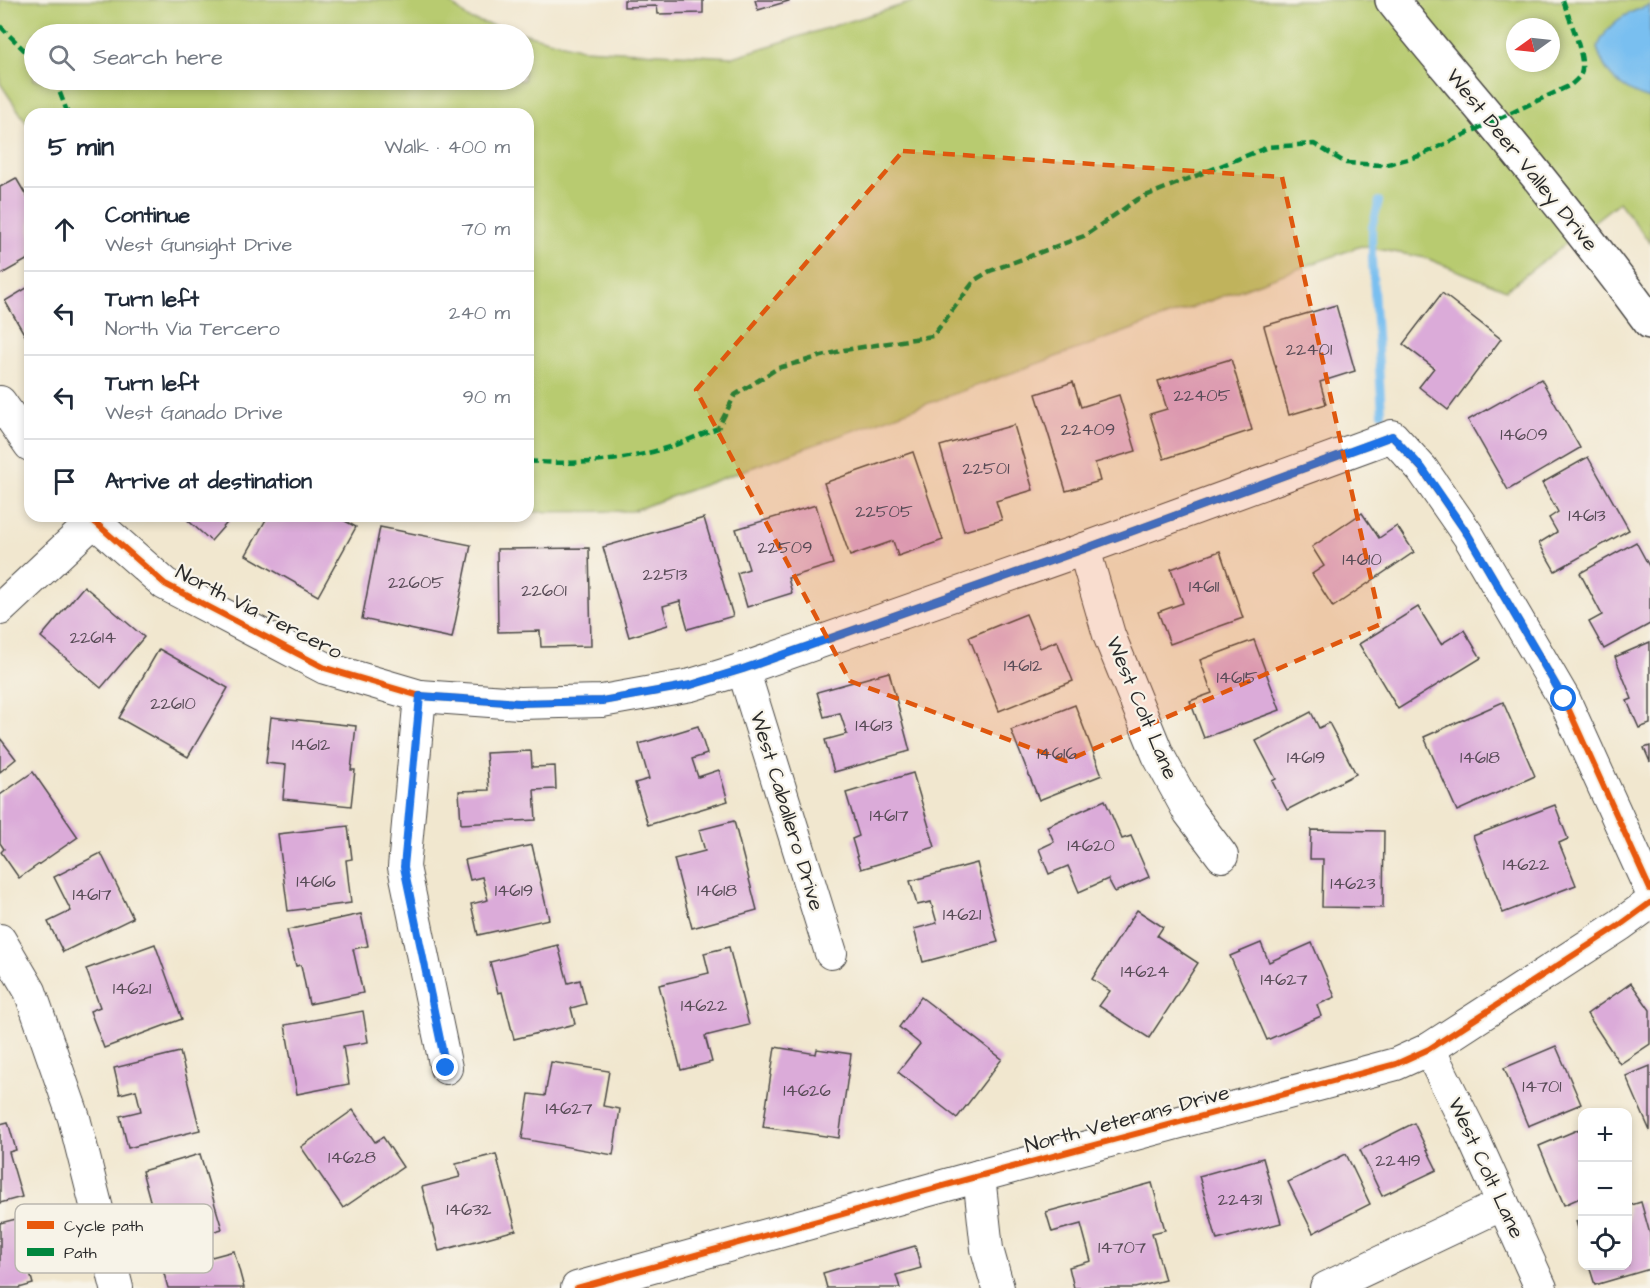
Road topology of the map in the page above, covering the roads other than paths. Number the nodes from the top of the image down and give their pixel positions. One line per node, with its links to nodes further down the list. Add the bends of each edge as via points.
1 (1392, 0): 2 (street, West Deer Valley Drive)
2 (1650, 322)
3 (0, 402): 4 (street)
4 (24, 436)
5 (88, 522): 8 (street)
6 (94, 522): 10 (street, North Via Tercero, via 165,584 325,669)
7 (1084, 549): 9 (street, North Via Tercero); 11 (street, West Colt Lane, via 1109,635 1158,755 1189,812); 12 (street, North Via Tercero, via 1392,436 1422,468 1468,535 1564,699)
8 (0, 609)
9 (743, 669): 10 (street, North Via Tercero, via 691,685 602,701 519,703); 15 (street, West Caballero Drive)
10 (420, 696): 17 (street, via 404,867)
11 (1222, 856)
12 (1650, 889)
13 (1650, 903): 16 (street, North Veterans Drive)
14 (0, 940): 19 (street, via 30,991 74,1118)
15 (831, 952)
16 (1429, 1049): 18 (street, North Veterans Drive, via 1396,1064); 20 (street, West Colt Lane)
17 (446, 1068)
18 (979, 1176): 23 (street, North Veterans Drive); 24 (street, via 987,1249)
19 (96, 1204)
20 (1503, 1204): 25 (street); 26 (street, West Colt Lane)
21 (113, 1273): 22 (street)
22 (117, 1288)
23 (577, 1288)
24 (998, 1288)
25 (1326, 1288)
26 (1541, 1288)

